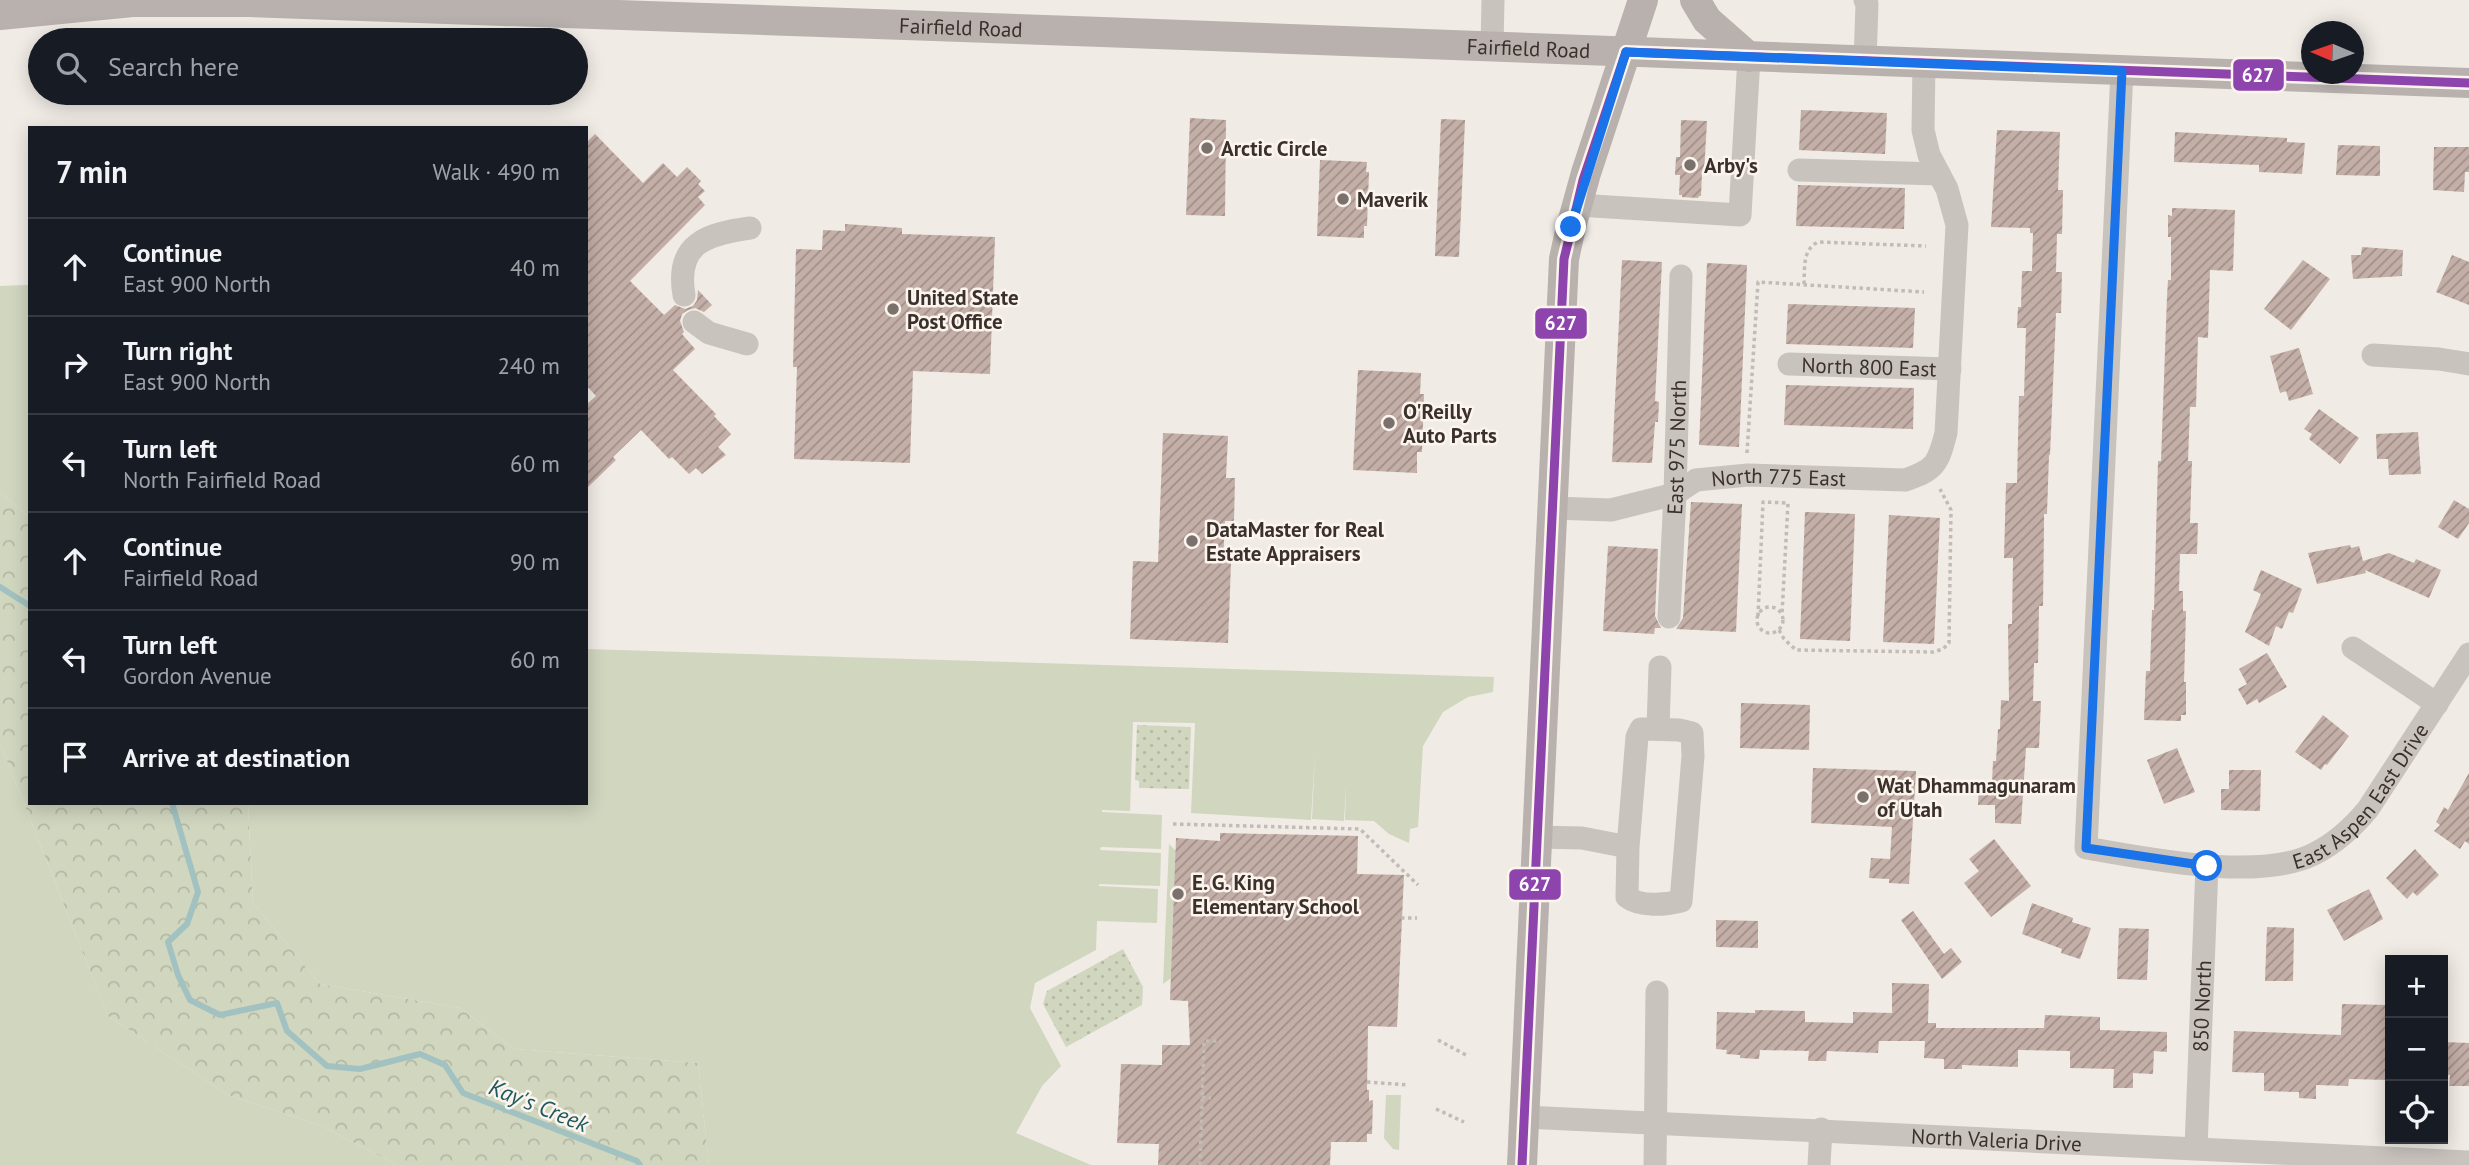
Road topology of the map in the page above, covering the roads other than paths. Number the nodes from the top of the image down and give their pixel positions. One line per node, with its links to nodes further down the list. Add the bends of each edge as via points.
1 (1493, 0): 7 (street)
2 (1643, 0): 8 (main road)
3 (1695, 0): 9 (main road, via 1707,20)
4 (1865, 0): 10 (street)
5 (750, 10): 6 (main road, Fairfield Road, via 172,1); 7 (main road, Fairfield Road)
6 (0, 15)
7 (1492, 47): 8 (main road, Fairfield Road)
8 (1626, 52): 9 (main road, Fairfield Road); 16 (main road)
9 (1749, 57): 10 (main road, Fairfield Road); 16 (street, via 1740,215)
10 (1865, 61): 11 (main road, Fairfield Road)
11 (1924, 63): 12 (main road, Fairfield Road); 15 (street, via 1923,130)
12 (2122, 71): 13 (main road, Fairfield Road); 36 (street, East Aspen East Drive, via 2086,848)
13 (2469, 83)
14 (1799, 170): 15 (street)
15 (1939, 174): 25 (street, via 1957,225)
16 (1577, 205): 27 (main road, via 1564,259)
17 (750, 228): 19 (street, via 719,232 696,243 686,261)
18 (1681, 276): 26 (street, East 975 North)
19 (684, 295)
20 (694, 322): 21 (street, via 709,333)
21 (747, 344)
22 (2373, 355): 24 (street)
23 (1789, 364): 25 (street, North 800 East)
24 (2469, 364)
25 (1950, 369): 26 (street, North 775 East, via 1947,433 1933,481 1735,476 1696,480)
26 (1675, 494): 27 (street, North 775 East, via 1611,510); 28 (street, East 975 North)
27 (1552, 508): 34 (main road)
28 (1669, 617)
29 (2353, 648): 32 (street)
30 (2469, 654): 32 (street, East Aspen East Drive)
31 (1660, 667): 33 (street)
32 (2437, 704): 36 (street, East Aspen East Drive, via 2374,802 2354,824 2314,854 2274,865)
33 (1658, 729): 35 (street, via 1641,729 1637,737); 35 (street, via 1692,733 1681,901 1635,903 1627,897)
34 (1537, 837): 35 (street, via 1582,838); 38 (main road)
35 (1628, 847)
36 (2207, 866): 41 (street, 850 North)
37 (1657, 992): 39 (street)
38 (1525, 1117): 39 (street, North Valeria Drive); 43 (main road)
39 (1654, 1122): 40 (street, North Valeria Drive); 44 (street)
40 (1821, 1129): 41 (street, North Valeria Drive); 45 (street)
41 (2196, 1148): 42 (street, North Valeria Drive)
42 (2469, 1162)
43 (1522, 1165)
44 (1655, 1165)
45 (1819, 1165)

